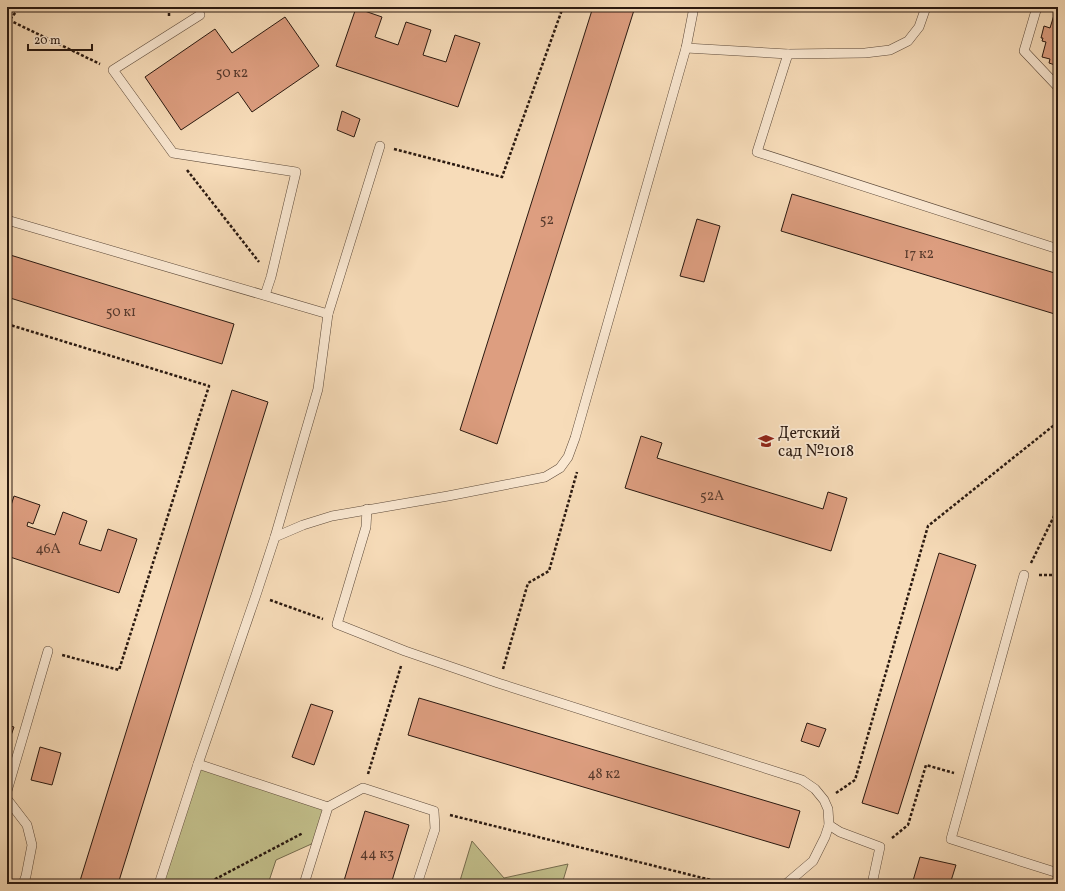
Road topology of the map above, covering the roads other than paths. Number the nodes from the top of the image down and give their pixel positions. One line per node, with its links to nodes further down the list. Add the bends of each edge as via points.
1 (694, 7): 5 (lane)
2 (926, 7): 6 (lane, via 919,27 908,41 890,50 865,53)
3 (1037, 7): 7 (lane, via 1024,51)
4 (200, 15): 11 (lane, via 113,70 173,153 296,172)
5 (686, 48): 6 (lane); 13 (lane, via 578,430 568,457 560,468 545,476)
6 (788, 54): 10 (lane, via 757,152)
7 (1058, 87)
8 (380, 146): 12 (lane)
9 (7, 220): 11 (lane)
10 (1058, 249)
11 (265, 295): 12 (lane)
12 (328, 314): 14 (lane, via 318,389)
13 (367, 509): 14 (lane, via 332,516); 21 (lane, via 366,527 337,624 498,683 802,780 815,789 824,800 828,809)
14 (275, 537): 17 (lane)
15 (1024, 575): 22 (lane, via 952,839)
16 (48, 651): 18 (lane)
17 (198, 764): 20 (lane); 24 (lane)
18 (7, 791)
19 (7, 798): 23 (lane, via 27,825 32,845)
20 (328, 807): 25 (lane); 26 (lane, via 363,788 434,811 435,829)
21 (829, 824): 27 (lane, via 813,861); 28 (lane, via 840,832 880,847)
22 (1058, 872)
23 (23, 884)
24 (160, 884)
25 (304, 884)
26 (418, 884)
27 (786, 884)
28 (872, 884)

